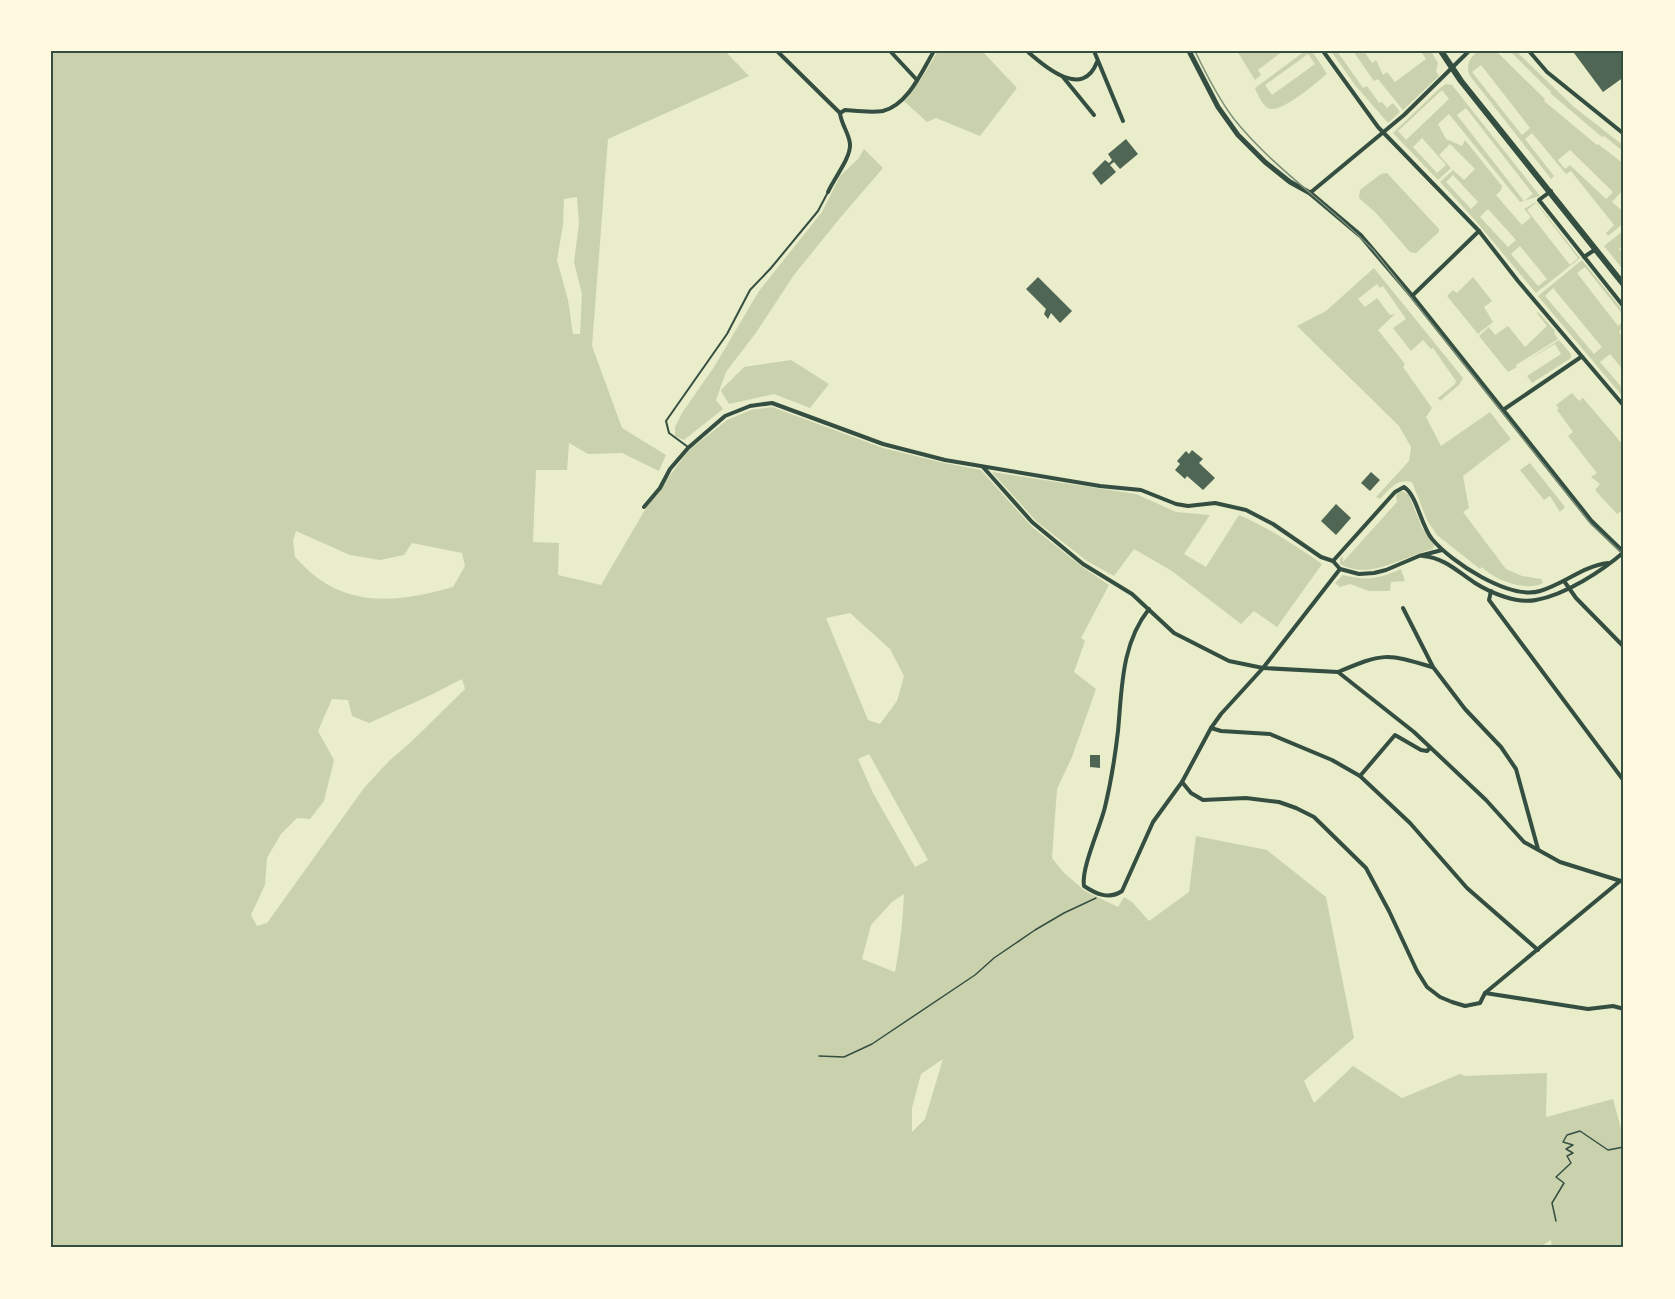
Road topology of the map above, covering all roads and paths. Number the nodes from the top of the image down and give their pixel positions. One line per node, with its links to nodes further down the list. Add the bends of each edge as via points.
1 (777, 51): 15 (street)
2 (890, 51): 14 (street)
3 (934, 51): 14 (street)
4 (1028, 51): 13 (street)
5 (1094, 51): 11 (street)
6 (1189, 51): 22 (street, via 1218,107 1238,135 1265,162)
7 (1323, 51): 18 (street)
8 (1441, 51): 12 (main road)
9 (1469, 51): 12 (street)
10 (1528, 51): 19 (street, via 1547,72)
11 (1097, 62): 13 (street, via 1093,73 1082,80); 17 (street)
12 (1451, 68): 18 (street); 20 (main road)
13 (1063, 76): 16 (street)
14 (917, 80): 15 (street, via 891,108)
15 (840, 113): 21 (street, via 850,152)
16 (1094, 115)
17 (1122, 121)
18 (1384, 133): 22 (street); 23 (street)
19 (1624, 134)
20 (1551, 191): 24 (main road); 25 (street, via 1539,200)
21 (828, 192): 34 (lane, via 818,211 750,290 727,334 666,422 669,433)
22 (1310, 193): 27 (street, via 1361,236)
23 (1479, 231): 27 (street); 31 (street)
24 (1596, 249): 25 (street); 26 (main road)
25 (1584, 257): 28 (street)
26 (1624, 285)
27 (1412, 296): 33 (street)
28 (1624, 307)
29 (1624, 330): 30 (lane)
30 (1624, 335)
31 (1581, 357): 32 (street); 33 (street)
32 (1624, 406)
33 (1503, 411): 38 (street, via 1591,521)
34 (690, 446): 35 (street, via 725,416 772,403 883,444); 36 (street)
35 (983, 467): 40 (street, via 1141,490 1188,506 1215,503 1246,510); 47 (street, via 1032,522 1083,564)
36 (644, 507)
37 (1442, 550): 39 (street); 40 (street, via 1425,530 1408,489 1402,488); 43 (street, via 1476,574 1526,592)
38 (1624, 553): 41 (street)
39 (1419, 556): 42 (street, via 1374,573); 45 (street, via 1448,563)
40 (1333, 561): 42 (street)
41 (1608, 563): 43 (street, via 1595,564); 44 (street, via 1601,572)
42 (1341, 569): 50 (street)
43 (1564, 580): 44 (street)
44 (1568, 588): 45 (street, via 1536,600 1520,600); 48 (street)
45 (1491, 591): 55 (street, via 1490,600 1517,640)
46 (1403, 608): 49 (street)
47 (1149, 609): 50 (street, via 1174,633 1202,649 1229,661); 59 (street, via 1140,620 1128,651 1111,783 1100,828 1083,871 1084,886)
48 (1624, 647)
49 (1433, 667): 51 (street, via 1382,655); 57 (street, via 1516,769)
50 (1263, 668): 51 (street); 52 (street)
51 (1338, 672): 53 (street, via 1373,697)
52 (1210, 728): 54 (street, via 1270,734); 56 (street)
53 (1430, 748): 54 (street, via 1421,750 1395,735); 57 (street, via 1524,842)
54 (1360, 776): 60 (street, via 1410,823 1467,888)
55 (1624, 781)
56 (1182, 782): 59 (street, via 1153,822 1122,891 1116,896); 61 (street, via 1191,794 1203,800 1246,798 1279,802 1314,817 1366,868 1427,987 1440,997 1465,1006 1480,1003)
57 (1538, 850): 58 (street, via 1560,862)
58 (1622, 881): 60 (street)
59 (1102, 895): 63 (path, via 1035,930 872,1044 844,1057)
60 (1538, 950): 61 (street)
61 (1485, 993): 62 (street, via 1588,1009)
62 (1624, 1009)
63 (819, 1056)
64 (1624, 1147): 65 (path, via 1608,1150 1580,1131 1568,1135 1563,1142 1573,1145 1566,1149 1573,1152 1567,1156 1571,1163 1556,1177 1564,1183 1552,1203)
65 (1556, 1221)

